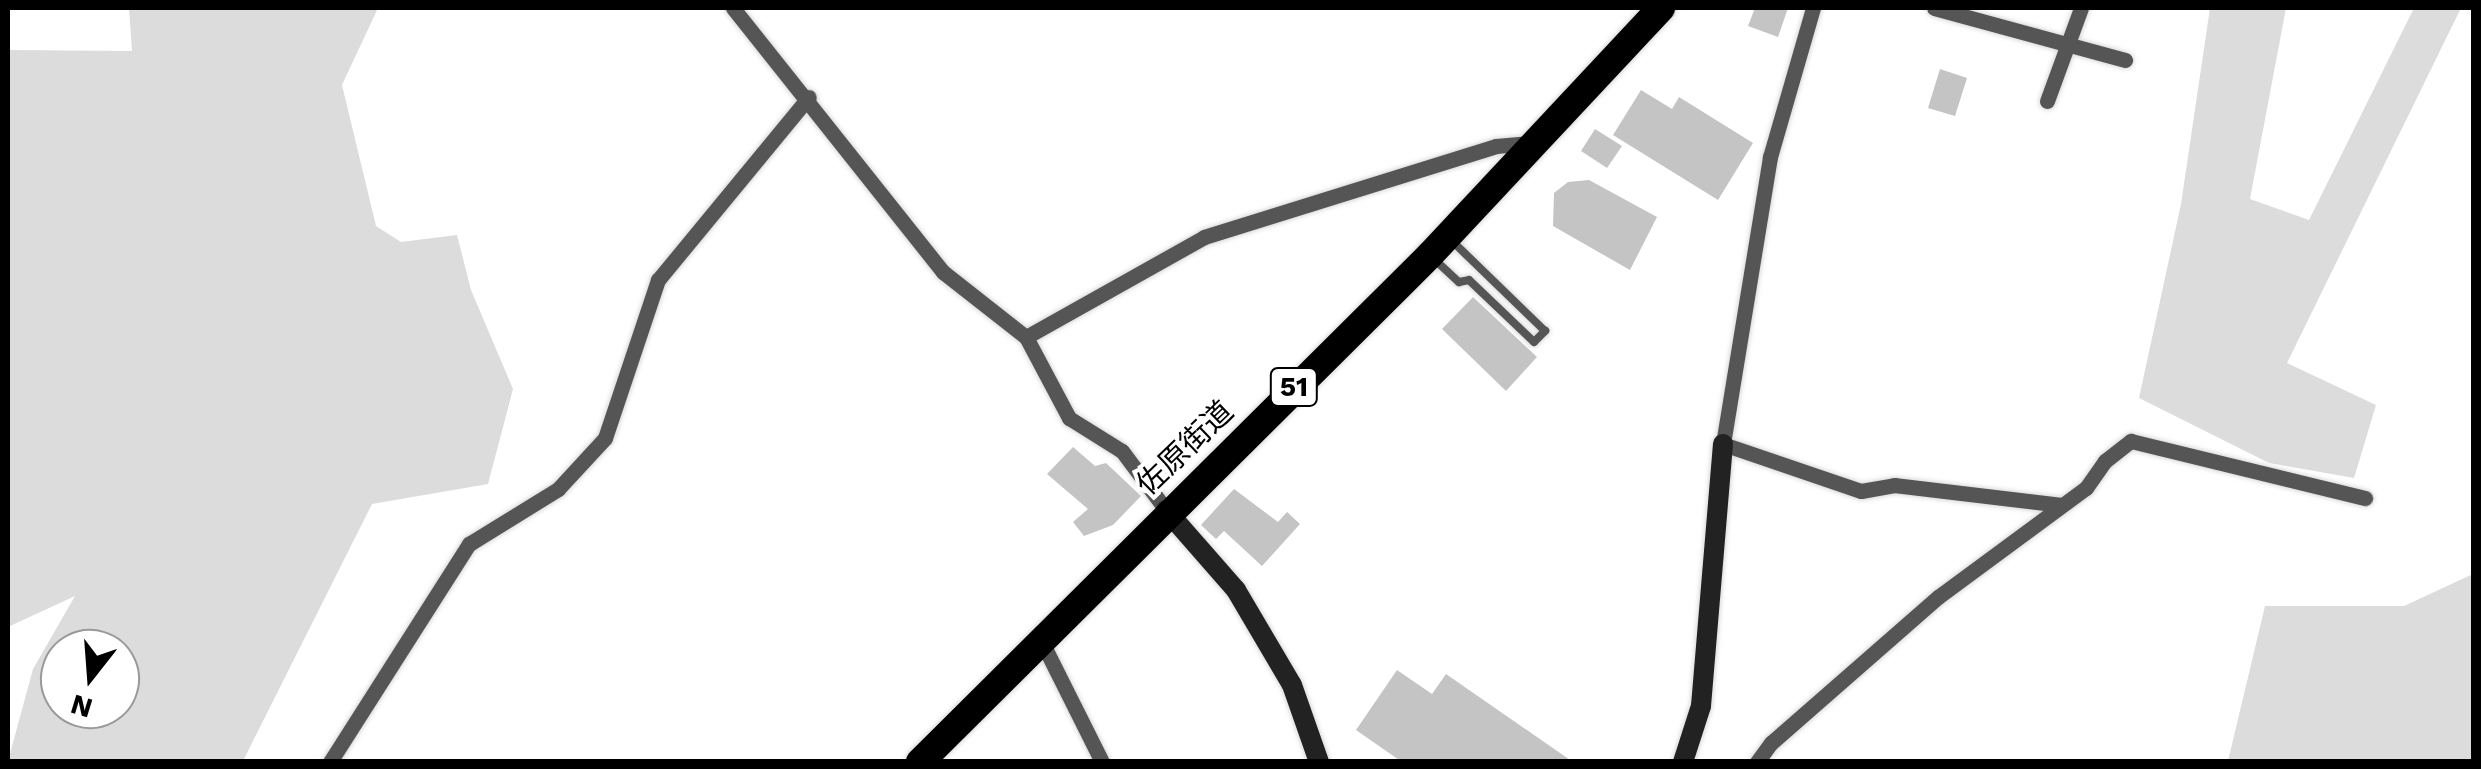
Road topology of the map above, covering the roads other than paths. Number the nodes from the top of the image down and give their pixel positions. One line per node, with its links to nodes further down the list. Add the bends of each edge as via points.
1 (732, 8): 10 (street)
2 (1661, 8): 12 (highway, 佐原街道 / 51)
3 (1812, 8): 15 (street, via 1770,157)
4 (1934, 8): 7 (street)
5 (2002, 8): 7 (street)
6 (2081, 8): 8 (street)
7 (1996, 27): 8 (street)
8 (2066, 47): 9 (street); 11 (street)
9 (2125, 60)
10 (810, 98): 14 (street, via 943,272); 21 (street, via 658,280 605,438 558,488 470,544)
11 (2047, 101)
12 (1536, 142): 13 (highway, 佐原街道 / 51); 14 (street, via 1496,146 1204,237)
13 (1439, 246): 13 (lane, via 1546,332 1534,342 1470,280 1458,282); 18 (highway, 佐原街道 / 51)
14 (1026, 337): 18 (street, via 1069,418 1122,451)
15 (1722, 444): 17 (street, via 1861,491 1894,484); 24 (street, via 1701,706)
16 (2365, 498): 17 (street, via 2132,442)
17 (2062, 505): 25 (street, via 1938,598 1770,742)
18 (1166, 510): 19 (highway, 佐原街道 / 51); 20 (street, via 1236,590 1292,684)
19 (1040, 640): 22 (highway, 佐原街道 / 51); 23 (street)
20 (1313, 759)
21 (330, 762)
22 (920, 762)
23 (1102, 762)
24 (1683, 762)
25 (1758, 762)

